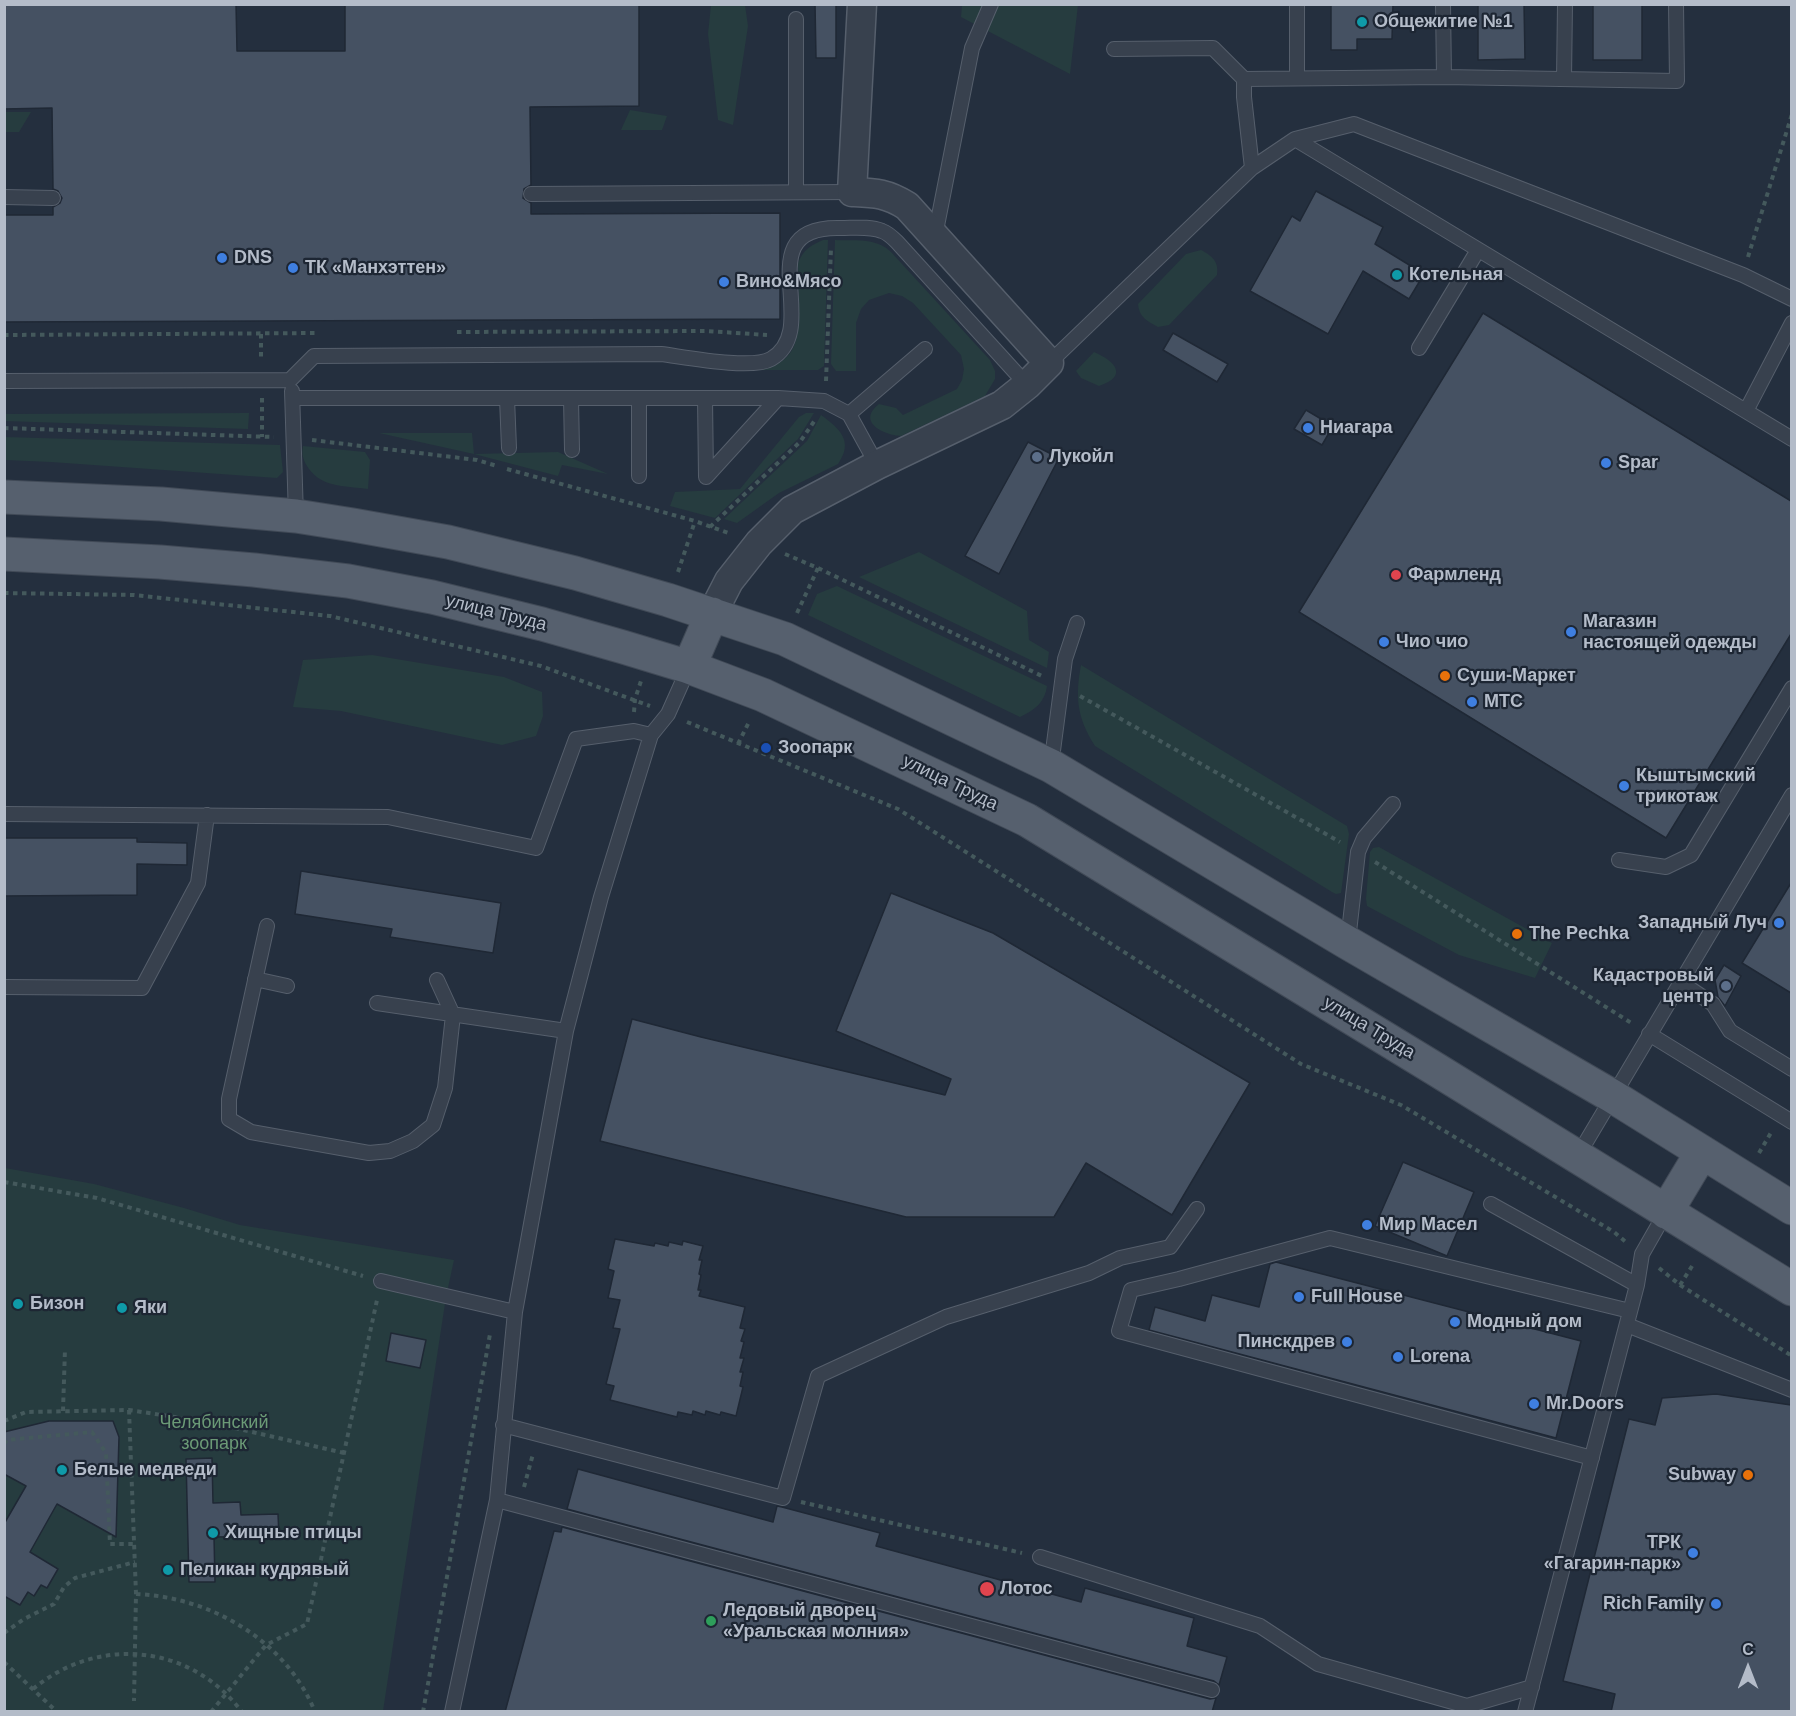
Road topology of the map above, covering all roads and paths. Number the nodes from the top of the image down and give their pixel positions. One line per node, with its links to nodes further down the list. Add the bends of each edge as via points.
1 (862, 4): 17 (street)
2 (991, 4): 22 (lane, via 972,48)
3 (1297, 4): 10 (lane)
4 (1443, 4): 9 (lane)
5 (1565, 4): 12 (lane)
6 (1676, 4): 12 (lane, via 1677,81)
7 (796, 19): 16 (lane)
8 (1114, 49): 11 (lane, via 1213,48)
9 (1444, 77): 10 (lane); 12 (lane)
10 (1297, 78): 11 (lane)
11 (1245, 79): 15 (lane)
12 (1564, 79)
13 (1791, 114): 24 (path)
14 (1295, 139): 15 (lane); 23 (lane); 24 (lane, via 1354,124)
15 (1252, 168): 29 (lane)
16 (796, 192): 17 (lane); 18 (lane)
17 (852, 192): 22 (street, via 892,197 907,206)
18 (531, 194)
19 (4, 197): 20 (lane)
20 (53, 198)
21 (832, 228): 30 (lane, via 816,228 795,244 790,263 789,336 782,350 769,360 714,362 662,354 314,356); 32 (lane, via 883,231 897,242); 39 (path)
22 (935, 236): 29 (street)
23 (1478, 249): 27 (lane); 40 (lane)
24 (1743, 275): 25 (lane)
25 (1791, 299)
26 (1791, 323): 40 (lane)
27 (1419, 348)
28 (925, 349): 41 (lane)
29 (1049, 363): 32 (street)
30 (290, 380): 31 (lane); 33 (lane)
31 (4, 381)
32 (1027, 385): 45 (street, via 1002,405)
33 (292, 398): 34 (lane); 48 (lane)
34 (507, 398): 35 (lane); 43 (lane)
35 (571, 398): 36 (lane); 44 (lane)
36 (639, 398): 37 (lane); 46 (lane)
37 (705, 398): 38 (lane); 38 (lane, via 706,477)
38 (778, 398): 39 (lane)
39 (824, 401): 41 (lane); 49 (path, via 800,442)
40 (1746, 411): 42 (lane)
41 (849, 414): 45 (lane)
42 (1791, 439)
43 (509, 448)
44 (572, 450)
45 (877, 465): 52 (street, via 792,510 729,581)
46 (639, 476)
47 (4, 497): 48 (main road, via 161,504)
48 (296, 516): 52 (main road, via 502,554)
49 (710, 527)
50 (4, 554): 54 (main road, улица Труда, via 184,564 348,581 487,610)
51 (4, 593): 56 (path, via 134,595 330,616 541,666)
52 (712, 614): 54 (main road); 59 (main road, via 785,639)
53 (1077, 623): 59 (lane, via 1065,659)
54 (689, 667): 57 (lane, via 668,714); 80 (main road, улица Труда, via 789,706 1027,820)
55 (1791, 688): 64 (lane, via 1691,855 1666,867)
56 (634, 699)
57 (651, 735): 63 (lane, via 634,730 576,739 536,848 388,818); 74 (lane, via 601,897)
58 (738, 744): 86 (path, via 898,809 1301,1064 1401,1106 1614,1232)
59 (1052, 766): 66 (main road)
60 (1791, 795): 69 (lane)
61 (1393, 804): 66 (lane, via 1364,838 1358,852)
62 (4, 814): 63 (lane)
63 (207, 815): 71 (lane, via 198,883 142,988)
64 (1619, 860)
65 (267, 926): 67 (lane)
66 (1348, 943): 77 (main road)
67 (255, 979): 70 (lane); 73 (lane, via 229,1099 230,1119 251,1132 369,1153 390,1151 413,1141 433,1125 445,1088)
68 (437, 981): 73 (lane)
69 (1680, 982): 75 (lane); 76 (lane, via 1713,1004 1730,1031)
70 (287, 986)
71 (4, 987)
72 (377, 1003): 73 (lane)
73 (453, 1015): 74 (lane)
74 (566, 1031): 90 (lane)
75 (1649, 1034): 77 (lane); 78 (lane)
76 (1791, 1069)
77 (1612, 1096): 79 (main road); 80 (lane)
78 (1791, 1122)
79 (1702, 1152): 83 (main road); 85 (main road)
80 (1576, 1156): 85 (main road, улица Труда)
81 (4, 1182): 87 (path, via 97,1198)
82 (1491, 1204): 88 (lane)
83 (1791, 1208)
84 (1197, 1209): 102 (lane, via 1170,1246 1120,1258 1089,1272 946,1317 818,1376)
85 (1666, 1212): 86 (lane); 89 (main road, улица Труда)
86 (1642, 1254): 88 (lane); 93 (path, via 1680,1285)
87 (381, 1281): 90 (lane); 100 (path)
88 (1637, 1285): 91 (lane)
89 (1791, 1289)
90 (515, 1312): 98 (lane)
91 (1629, 1318): 94 (lane); 101 (lane); 101 (lane, via 1330,1238 1131,1290 1119,1331)
92 (65, 1349): 96 (path)
93 (1791, 1356)
94 (1791, 1390)
95 (129, 1410): 96 (path); 100 (path, via 208,1422); 104 (path)
96 (63, 1411): 97 (path, via 26,1412)
97 (4, 1421)
98 (503, 1425): 102 (lane); 103 (lane)
99 (4, 1444): 104 (path, via 8,1440 92,1432 106,1453 110,1544)
100 (344, 1453): 109 (path, via 307,1624)
101 (1592, 1458): 112 (lane)
102 (783, 1498): 105 (path)
103 (497, 1500): 114 (lane); 122 (lane)
104 (134, 1544): 106 (path)
105 (1040, 1557): 117 (lane, via 1260,1626 1318,1664)
106 (135, 1562): 107 (path); 108 (path, via 75,1578 54,1604)
107 (136, 1594): 109 (path, via 189,1602 221,1614); 110 (path)
108 (4, 1633)
109 (266, 1645): 115 (path); 121 (path, via 297,1679)
110 (135, 1653): 113 (path, via 78,1662); 115 (path, via 182,1665); 116 (path)
111 (4, 1662): 113 (path)
112 (1532, 1687): 117 (lane); 123 (lane)
113 (33, 1689): 118 (path)
114 (1212, 1689)
115 (226, 1694): 119 (path); 120 (path)
116 (134, 1701)
117 (1466, 1709)
118 (57, 1712)
119 (212, 1712)
120 (242, 1712)
121 (315, 1712)
122 (452, 1712)
123 (1525, 1712)

